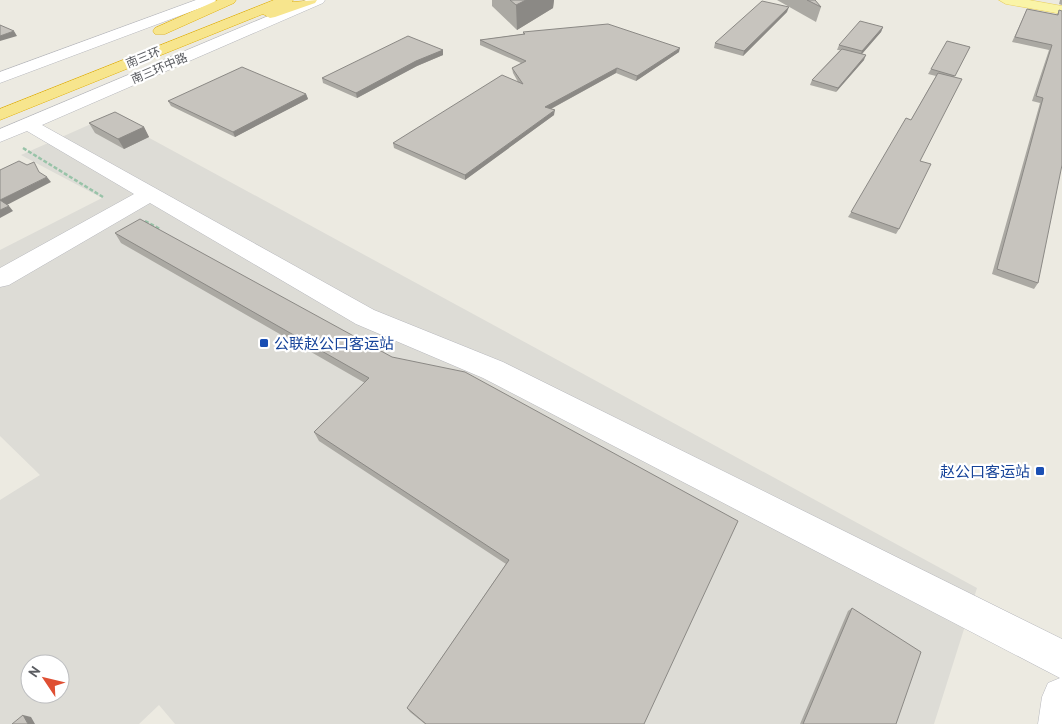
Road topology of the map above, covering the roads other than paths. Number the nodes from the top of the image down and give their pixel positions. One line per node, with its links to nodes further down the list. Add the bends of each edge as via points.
1 (208, 0): 12 (street)
2 (229, 0): 11 (highway, 南三环, via 129,46)
3 (248, 0): 9 (highway, 南三环)
4 (286, 0): 10 (highway, 南三环)
5 (310, 0): 10 (highway)
6 (318, 0): 14 (street, 南三环中路)
7 (1006, 0): 8 (main road)
8 (1062, 10)
9 (151, 38)
10 (120, 66): 13 (highway, 南三环)
11 (62, 72)
12 (0, 78)
13 (0, 115)
14 (28, 124): 15 (street, 南三环中路); 16 (street)
15 (0, 136)
16 (150, 194): 17 (street); 18 (street, via 365,317 493,370)
17 (0, 279)
18 (1062, 659)
19 (1062, 697): 20 (street)
20 (1059, 724)

